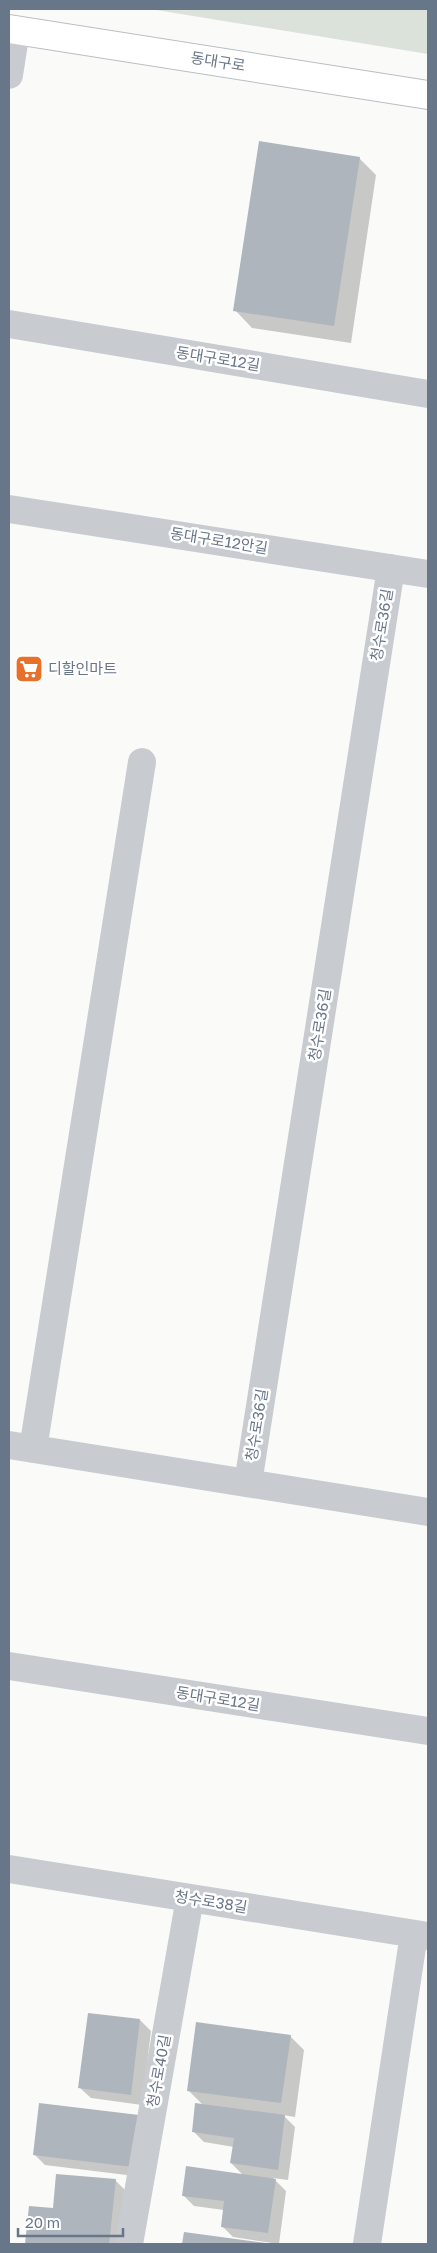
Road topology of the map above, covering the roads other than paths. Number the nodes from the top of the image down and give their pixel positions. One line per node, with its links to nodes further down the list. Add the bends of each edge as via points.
1 (12, 30): 2 (street); 3 (main road, 동대구로)
2 (9, 74)
3 (428, 95)
4 (9, 324): 5 (street, 동대구로12길)
5 (428, 394)
6 (9, 509): 7 (street, 동대구로12안길)
7 (391, 568): 8 (street, 동대구로12안길); 11 (street, 청수로36길)
8 (428, 574)
9 (142, 762): 10 (street, 청수로36길)
10 (21, 1447): 11 (street, 청수로36길)
11 (248, 1483): 12 (street, 청수로36길)
12 (428, 1512)
13 (9, 1666): 14 (street, 동대구로12길)
14 (428, 1732)
15 (9, 1869): 16 (street, 청수로38길)
16 (190, 1898): 17 (street, 청수로38길); 18 (street, 청수로40길)
17 (421, 1935): 19 (street, 청수로38길)
18 (129, 2244)
19 (367, 2244)

